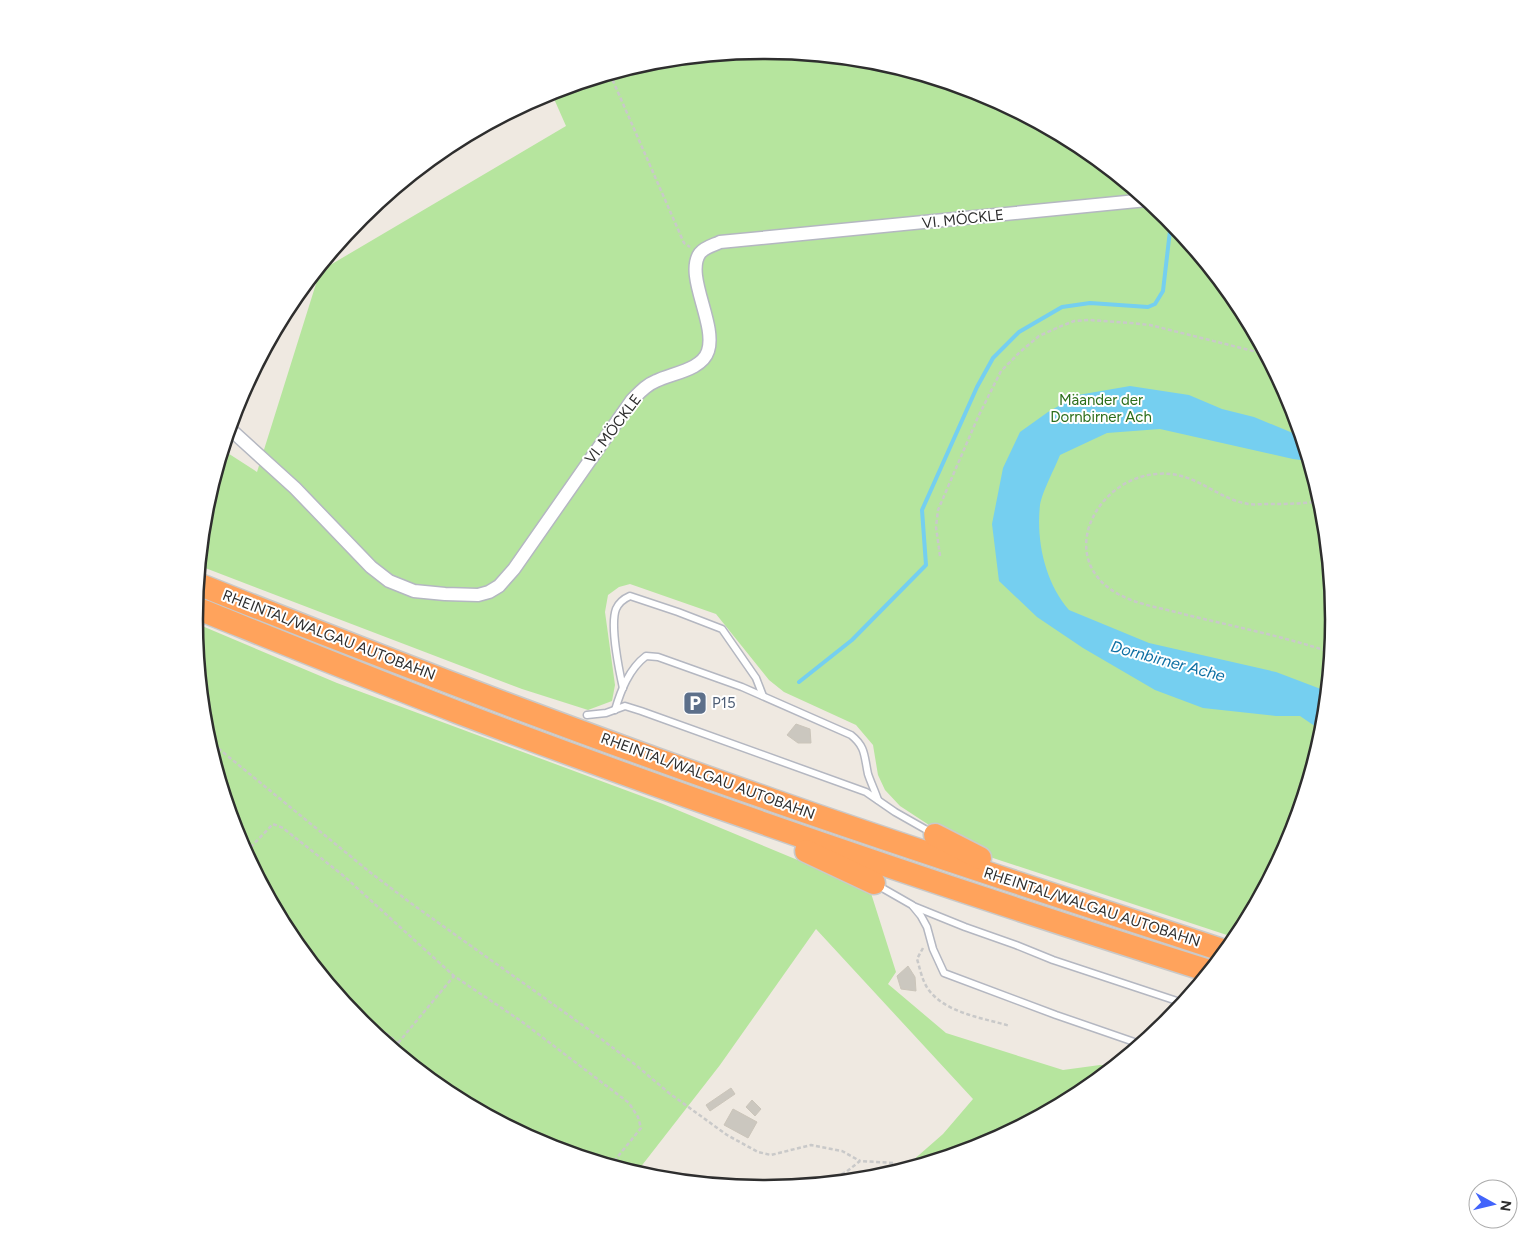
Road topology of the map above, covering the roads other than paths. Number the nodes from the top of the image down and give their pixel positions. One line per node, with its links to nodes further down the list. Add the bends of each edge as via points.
1 (1137, 201): 2 (street, VI. MÖCKLE, via 720,242 707,247 700,254 696,275 710,333 708,351 702,362 655,381 632,400 514,569 499,586 478,595 414,591 389,581)
2 (235, 434)
3 (204, 586): 7 (highway, RHEINTAL/WALGAU AUTOBAHN)
4 (203, 611): 11 (highway, RHEINTAL/WALGAU AUTOBAHN, via 458,712)
5 (623, 688): 6 (lane, via 646,656); 6 (lane, via 614,633 615,610 621,600 630,596 722,629 756,678); 8 (lane)
6 (763, 696): 10 (lane, via 860,742)
7 (490, 697): 9 (highway, via 525,699 571,714); 14 (highway, RHEINTAL/WALGAU AUTOBAHN, via 772,800)
8 (615, 710): 9 (lane); 10 (lane, via 625,706 641,711 830,778)
9 (588, 715)
10 (878, 800): 12 (lane)
11 (749, 818): 13 (highway, via 762,834); 17 (highway, RHEINTAL/WALGAU AUTOBAHN, via 1039,918)
12 (935, 835): 14 (highway)
13 (874, 883): 15 (lane)
14 (1048, 893): 16 (highway, RHEINTAL/WALGAU AUTOBAHN)
15 (912, 905): 18 (lane, via 1053,960); 19 (lane, via 927,927 944,973)
16 (1218, 949)
17 (1202, 969)
18 (1175, 1001)
19 (1133, 1042)

